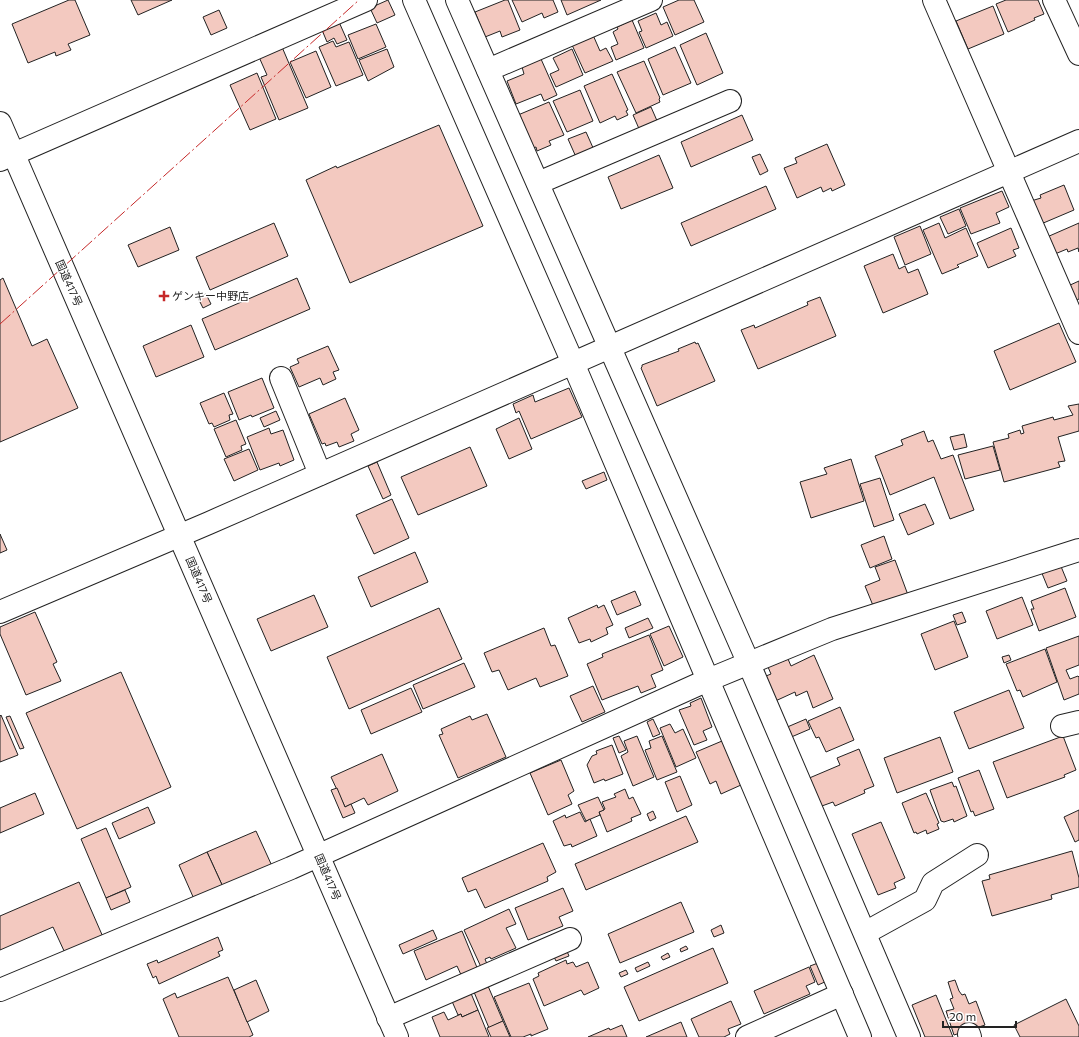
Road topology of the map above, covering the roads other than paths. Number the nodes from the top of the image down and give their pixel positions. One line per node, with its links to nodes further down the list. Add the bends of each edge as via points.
1 (366, 0): 12 (main road)
2 (414, 0): 16 (main road)
3 (457, 0): 8 (main road)
4 (651, 0): 8 (main road)
5 (934, 0): 13 (main road)
6 (1054, 0): 7 (main road)
7 (1079, 54)
8 (488, 70): 14 (main road)
9 (730, 102): 14 (main road)
10 (0, 123): 12 (main road, 国道417号)
11 (1079, 141): 13 (main road)
12 (7, 157): 19 (main road, 国道417号)
13 (1009, 172): 15 (main road); 16 (main road)
14 (538, 183): 16 (main road)
15 (1079, 333)
16 (590, 356): 18 (main road); 22 (main road); 22 (main road)
17 (281, 378): 18 (main road)
18 (320, 474): 19 (main road)
19 (180, 536): 21 (main road); 23 (main road, 国道417号)
20 (1079, 550): 22 (main road, via 832,629)
21 (0, 612)
22 (727, 672): 23 (main road); 25 (main road); 28 (main road)
23 (318, 855): 27 (main road); 29 (main road, 国道417号)
24 (977, 855): 25 (main road, via 933,883 925,900)
25 (865, 933): 32 (main road)
26 (570, 939): 29 (main road)
27 (0, 990)
28 (842, 994): 30 (main road); 31 (main road)
29 (392, 1028)
30 (748, 1037)
31 (860, 1037)
32 (909, 1037)

